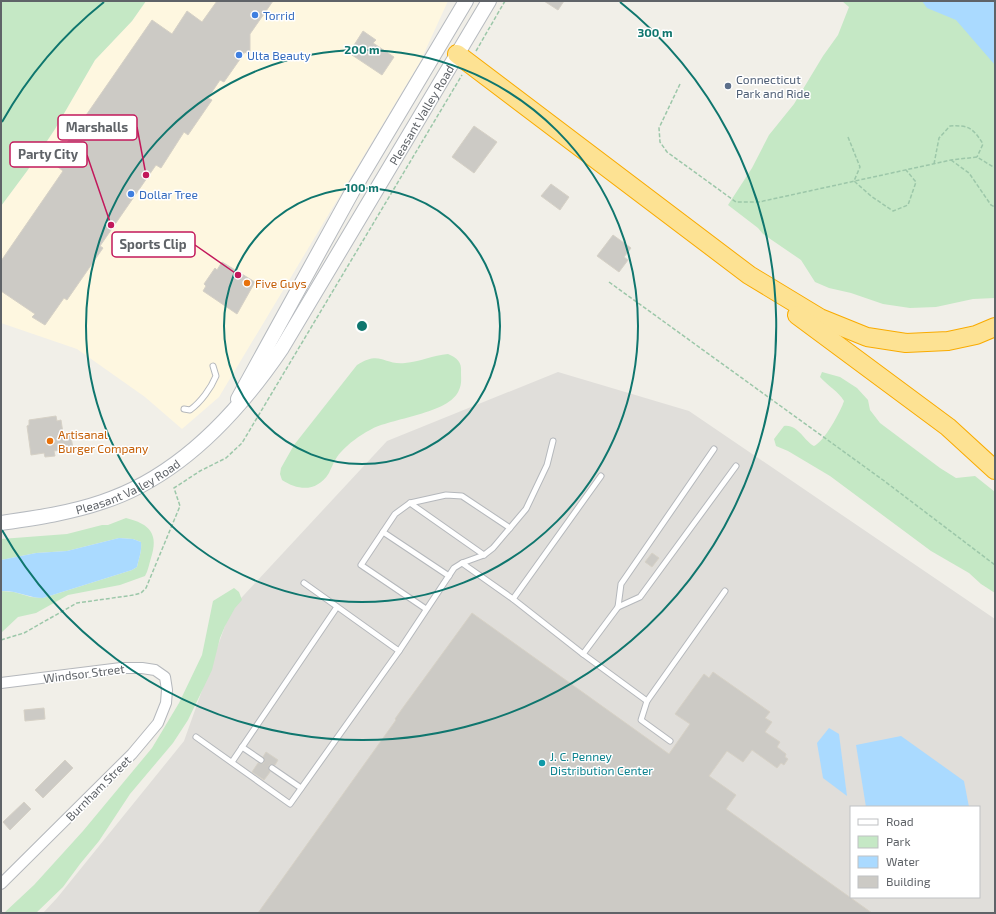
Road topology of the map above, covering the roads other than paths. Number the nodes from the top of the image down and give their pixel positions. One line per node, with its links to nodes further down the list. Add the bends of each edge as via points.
1 (466, 1): 3 (main road, Pleasant Valley Road)
2 (489, 1): 4 (main road, Pleasant Valley Road)
3 (441, 43): 4 (main road); 5 (main road, Pleasant Valley Road)
4 (457, 54): 7 (main road, Pleasant Valley Road); 8 (highway)
5 (344, 208): 6 (main road, Pleasant Valley Road); 7 (main road)
6 (337, 220): 7 (main road); 11 (main road, Pleasant Valley Road)
7 (356, 223): 11 (main road, Pleasant Valley Road, via 282,348 257,385)
8 (762, 284): 9 (highway, via 834,325 880,340 934,343 963,338); 16 (highway, via 802,320 948,427)
9 (995, 327)
10 (213, 366): 12 (lane, via 216,376 214,382 196,406 190,410)
11 (234, 408): 19 (main road, Pleasant Valley Road, via 213,433 194,449 165,471 128,492 85,507)
12 (184, 409)
13 (553, 441): 20 (lane, via 547,465 526,509)
14 (714, 449): 29 (lane, via 621,584)
15 (736, 466): 29 (lane, via 640,597)
16 (995, 470)
17 (601, 476): 27 (lane)
18 (410, 503): 20 (lane, via 446,495 462,496); 21 (lane, via 395,514); 22 (lane)
19 (1, 523)
20 (510, 528): 22 (lane)
21 (383, 532): 24 (lane); 30 (lane, via 360,565)
22 (484, 555): 23 (lane)
23 (462, 563): 24 (lane, via 454,568); 27 (lane)
24 (449, 576): 30 (lane)
25 (304, 583): 28 (lane)
26 (725, 591): 35 (lane)
27 (513, 599): 32 (lane)
28 (337, 607): 31 (lane); 38 (lane)
29 (618, 607): 32 (lane)
30 (426, 609): 31 (lane)
31 (399, 651): 42 (lane)
32 (583, 654): 35 (lane)
33 (165, 677): 34 (street, Windsor Street, via 155,670 121,668); 43 (street, Burnham Street, via 166,703 158,723 132,754)
34 (1, 683)
35 (647, 701): 37 (lane, via 642,720)
36 (196, 737): 40 (lane)
37 (670, 741)
38 (242, 747): 39 (lane); 40 (lane)
39 (261, 760)
40 (232, 762): 42 (lane, via 290,804)
41 (272, 768): 42 (lane)
42 (301, 788)
43 (1, 884)

